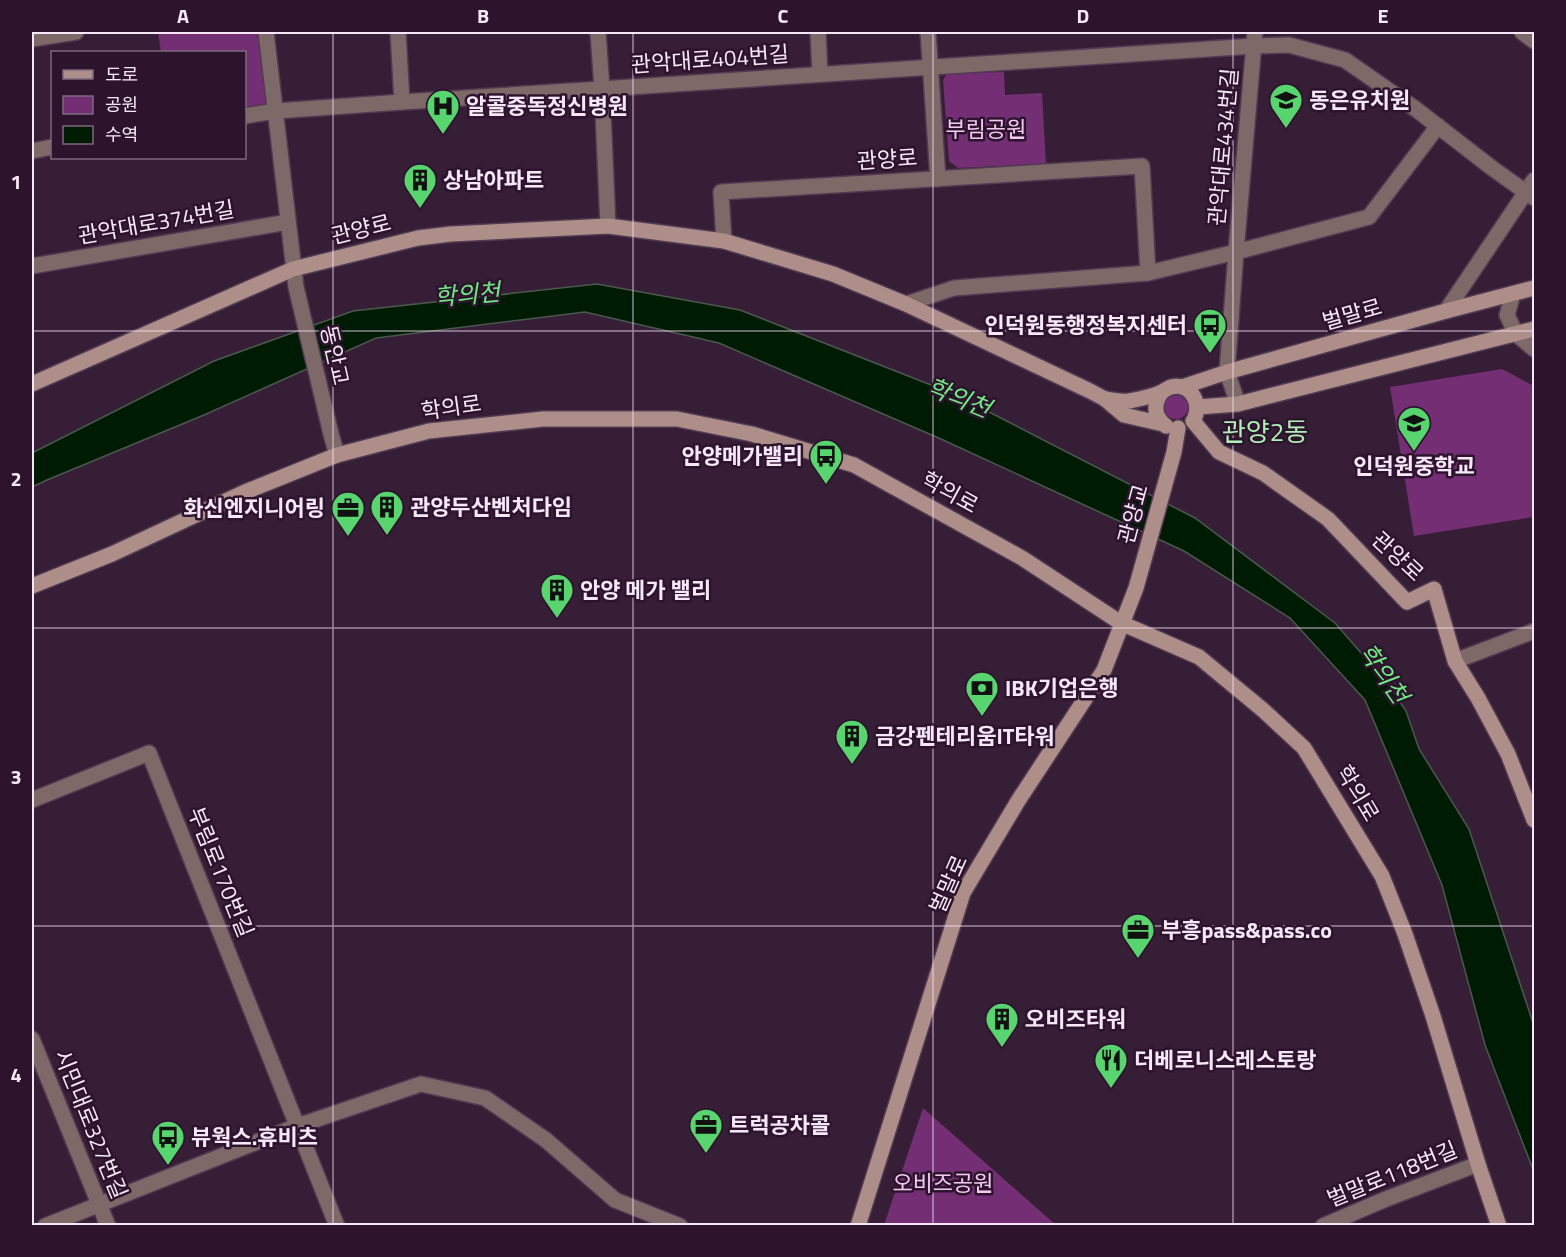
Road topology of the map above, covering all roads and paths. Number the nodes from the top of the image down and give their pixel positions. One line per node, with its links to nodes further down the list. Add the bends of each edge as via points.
1 (76, 32): 9 (street)
2 (266, 32): 15 (street, 동안교)
3 (398, 32): 14 (street)
4 (598, 32): 13 (street, 관악대로404번길)
5 (818, 32): 12 (street, 관악대로404번길)
6 (928, 32): 11 (street)
7 (1522, 32): 10 (street)
8 (1255, 38): 11 (street, 관악대로404번길); 17 (street, 관악대로434번길, via 1345,60); 25 (street, 관악대로434번길)
9 (32, 39)
10 (1534, 41)
11 (930, 68): 12 (street, 관악대로404번길); 20 (street)
12 (820, 74): 13 (street, 관악대로404번길)
13 (602, 89): 14 (street); 23 (street, 관악대로404번길)
14 (402, 102): 15 (street)
15 (276, 111): 16 (street); 22 (street, 동안교)
16 (246, 116)
17 (1438, 126): 21 (street, 관악대로434번길); 25 (street, 관악대로434번길, via 1369,217)
18 (51, 147): 19 (street)
19 (32, 151)
20 (938, 179): 24 (street, 관양로, via 721,192); 28 (street, 관양로, via 1142,166)
21 (1532, 190): 32 (street)
22 (288, 222): 26 (street, 관악대로374번길); 27 (street, 동안교)
23 (608, 226): 24 (street, 관양로); 27 (street, 관양로, via 418,237)
24 (724, 241): 31 (street, 관양로, via 832,273)
25 (1236, 252): 28 (street); 36 (street, 관악대로434번길)
26 (32, 267)
27 (293, 269): 37 (street, 관양로); 45 (street, 동안교)
28 (1148, 273): 31 (street, via 954,288)
29 (1534, 288): 30 (street, 벌말로)
30 (1513, 294): 32 (street, 벌말로); 34 (street, via 1507,315)
31 (906, 304): 40 (street, 관양로)
32 (1446, 311): 36 (street, 벌말로)
33 (1534, 329): 34 (street)
34 (1516, 334): 35 (street); 41 (street)
35 (1534, 349)
36 (1227, 372): 38 (street, 벌말로); 41 (street, 관악대로434번길)
37 (32, 384)
38 (1182, 387): 39 (street, via 1171,387); 42 (street, via 1196,399)
39 (1161, 393): 40 (street, via 1126,402); 43 (street, via 1155,408)
40 (1105, 399): 43 (street, 관양로, via 1124,415)
41 (1238, 404): 42 (street)
42 (1195, 414): 44 (street, via 1186,426); 50 (street, 관양로, via 1219,452 1263,473 1328,519 1407,602 1434,589)
43 (1163, 424): 44 (street)
44 (1178, 428): 47 (street, 관양교)
45 (337, 455): 46 (street, 학의로); 48 (street, 학의로, via 429,431 543,419 677,419 752,434 854,465 1022,558)
46 (32, 586)
47 (1136, 588): 48 (street, 벌말로)
48 (1121, 623): 55 (street, 학의로, via 1199,657 1304,748 1382,876 1433,1016); 61 (street, 벌말로, via 1104,670 963,893)
49 (1534, 631): 50 (street)
50 (1455, 661): 52 (street, 관양로, via 1508,754)
51 (32, 800): 54 (street, 부림로170번길, via 149,753)
52 (1534, 820)
53 (32, 1039): 56 (street, 시민대로327번길)
54 (297, 1126): 56 (street); 59 (street); 60 (street, via 421,1084 485,1098 546,1140 615,1200)
55 (1478, 1164): 62 (street, 벌말로118번길); 63 (street, 학의로)
56 (99, 1203): 57 (street); 58 (street, 시민대로327번길)
57 (45, 1226)
58 (108, 1226)
59 (337, 1226)
60 (680, 1226)
61 (858, 1226)
62 (1323, 1226)
63 (1499, 1226)

